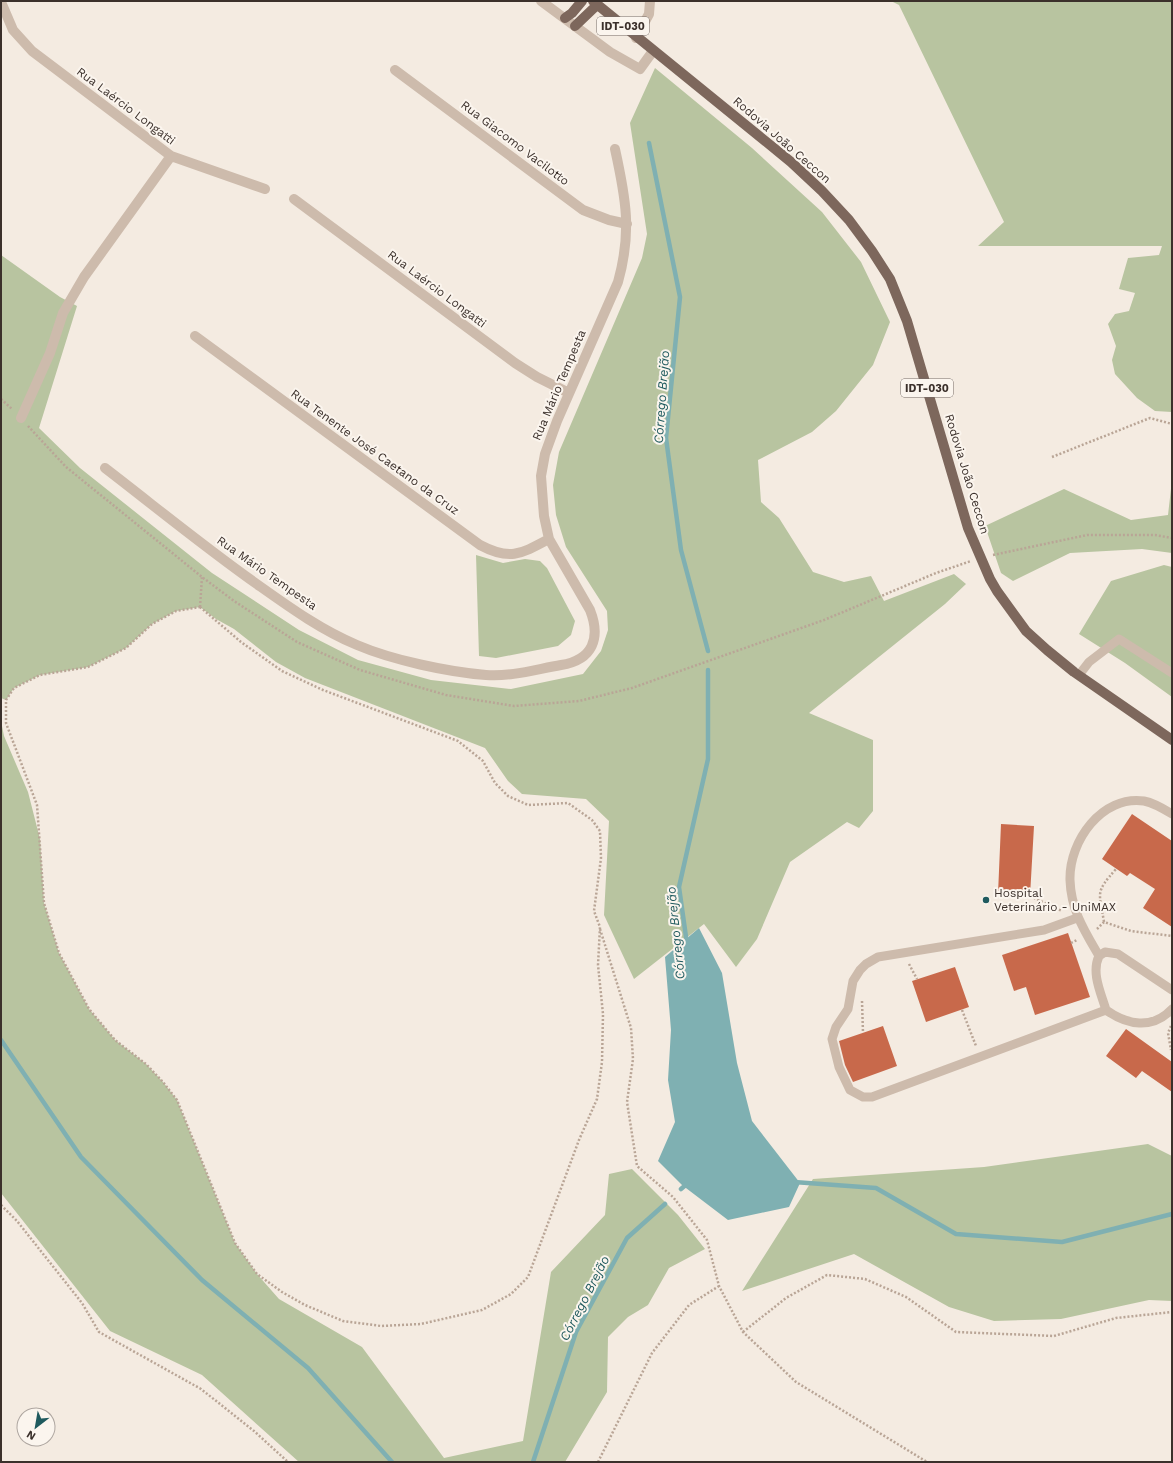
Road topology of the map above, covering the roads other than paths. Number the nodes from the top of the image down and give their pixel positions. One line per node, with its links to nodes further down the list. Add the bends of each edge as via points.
1 (541, 1): 6 (street)
2 (582, 1): 6 (main road)
3 (650, 1): 8 (street, via 649,14)
4 (1, 2): 12 (street, Rua Laércio Longatti, via 13,30 32,51)
5 (595, 3): 7 (main road); 8 (main road, Rodovia João Ceccon / IDT-030)
6 (565, 18): 7 (street)
7 (576, 26): 9 (street, via 610,52 640,69)
8 (636, 38): 9 (main road, Rodovia João Ceccon / IDT-030)
9 (653, 51): 22 (main road, Rodovia João Ceccon / IDT-030, via 790,162 849,220 872,251 890,279 907,321 960,501 980,558 997,591 1026,631)
10 (395, 70): 15 (street, Rua Giacomo Vacilotto, via 583,210)
11 (615, 149): 15 (street, Rua Mário Tempesta, via 623,184)
12 (171, 156): 13 (street, Rua Laércio Longatti); 18 (street, via 84,277 63,313 50,353)
13 (265, 189)
14 (294, 199): 17 (street, Rua Laércio Longatti, via 514,363)
15 (627, 224): 17 (street, Rua Mário Tempesta, via 625,259 618,282)
16 (195, 336): 20 (street, Rua Tenente José Caetano da Cruz, via 480,545 504,555 520,553)
17 (569, 393): 20 (street, Rua Mário Tempesta, via 545,454 541,476 544,516)
18 (21, 418)
19 (106, 468): 20 (street, Rua Mário Tempesta, via 226,562 299,614 357,645 422,664 480,674 510,674 568,664 581,659 592,645 596,632 590,610)
20 (549, 539)
21 (1172, 673): 22 (lane, via 1120,639 1089,662)
22 (1079, 675): 23 (main road, Rodovia João Ceccon / IDT-030)
23 (1172, 740)
24 (1172, 814): 25 (lane, via 1145,801 1130,801 1101,813 1084,833 1075,849 1071,865 1071,896)
25 (1077, 918): 26 (lane); 29 (lane, via 1044,930 903,952 871,960 860,970 854,981 848,1009 832,1035 839,1068 850,1090 862,1097 872,1098)
26 (1099, 956): 27 (lane, via 1105,952 1118,954); 29 (lane, via 1095,968)
27 (1172, 990)
28 (1172, 1009): 29 (lane, via 1147,1024 1136,1024 1116,1018)
29 (1106, 1010)

